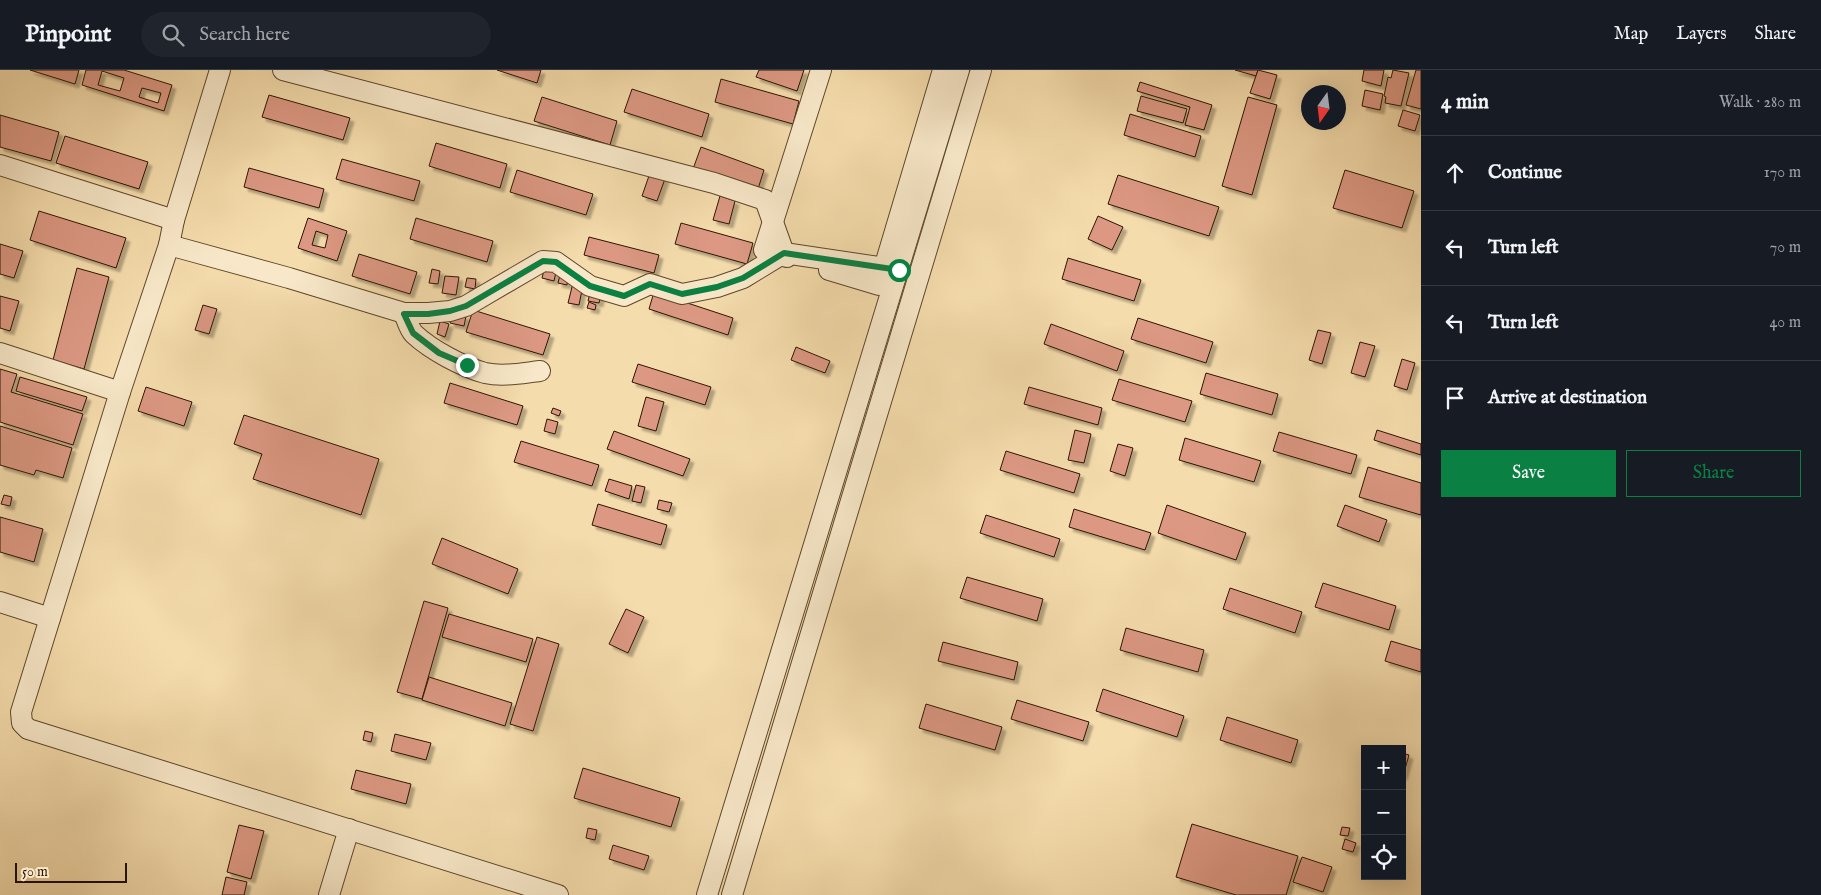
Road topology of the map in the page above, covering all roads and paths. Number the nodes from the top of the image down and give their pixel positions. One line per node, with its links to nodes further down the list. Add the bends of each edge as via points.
1 (220, 70): 8 (street)
2 (283, 70): 10 (street, via 704,180 765,200)
3 (821, 70): 4 (street, via 764,250 879,285)
4 (943, 70)
5 (959, 70): 11 (street)
6 (981, 70): 22 (street)
7 (0, 164): 8 (street)
8 (174, 220): 9 (street)
9 (169, 245): 12 (street); 15 (street)
10 (784, 253): 11 (street); 12 (street, via 743,278 717,287 682,294 650,284 624,296 590,286 556,262 543,261 466,306 428,314)
11 (899, 270): 21 (street)
12 (404, 314): 14 (street, via 413,333 439,353 486,373 504,375)
13 (0, 353): 15 (street)
14 (540, 371)
15 (120, 392): 17 (street)
16 (0, 602): 17 (street)
17 (50, 618): 18 (street, via 21,712 22,723 28,729)
18 (349, 829): 19 (street); 20 (street)
19 (329, 895)
20 (558, 895)
21 (707, 895)
22 (732, 895)

